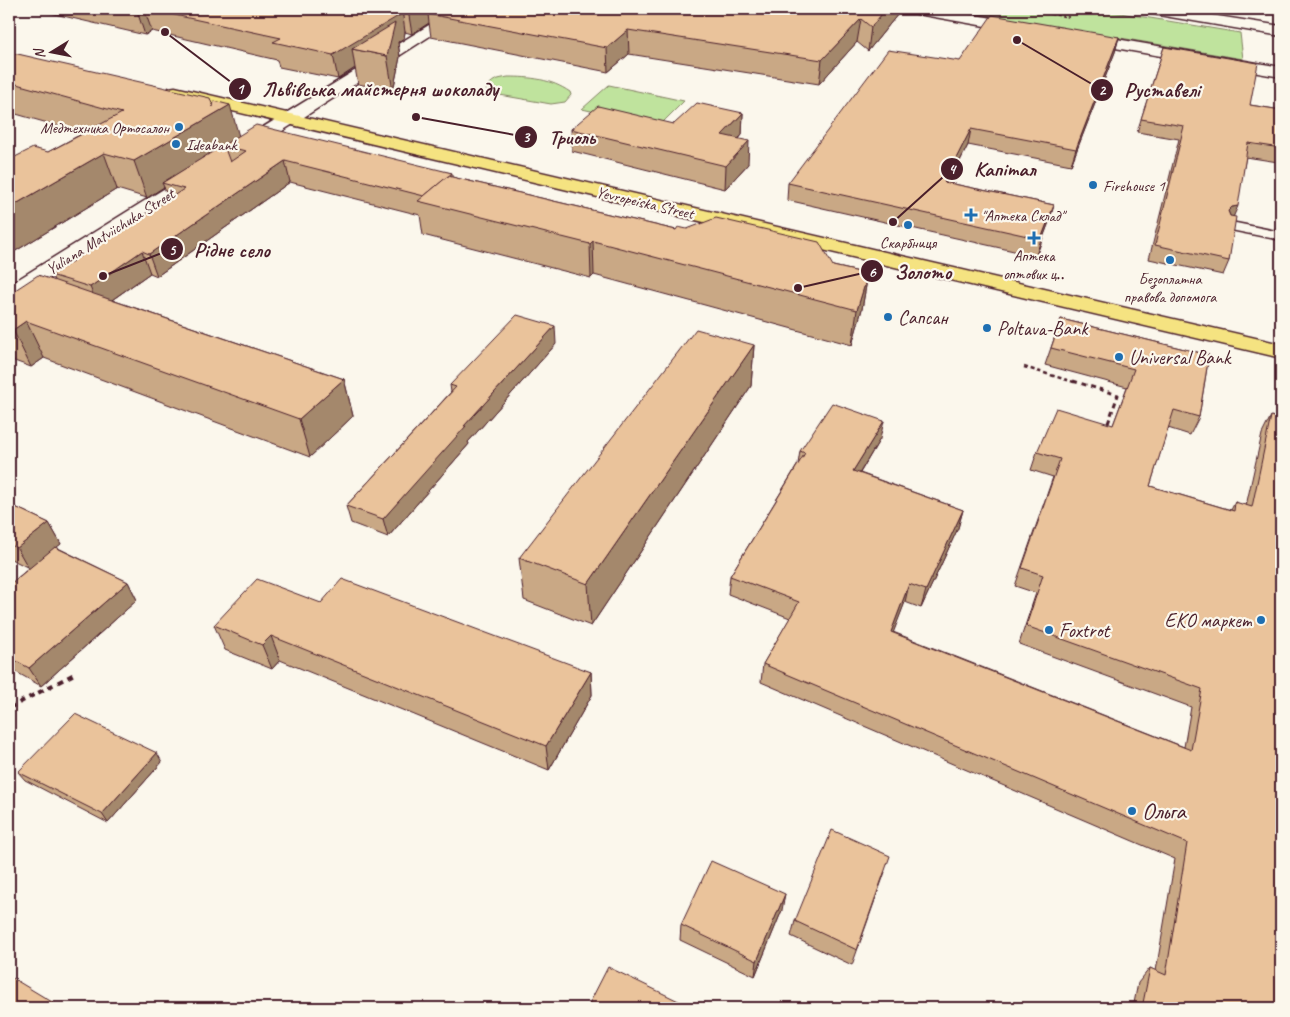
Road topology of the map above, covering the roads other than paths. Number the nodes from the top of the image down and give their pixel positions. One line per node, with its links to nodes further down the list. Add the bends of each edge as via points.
1 (465, 9): 9 (street, Yuliana Matviichuka Street)
2 (912, 9): 4 (street)
3 (1147, 9): 5 (street)
4 (1038, 30)
5 (1281, 31)
6 (1067, 35): 7 (street)
7 (1281, 72)
8 (157, 88): 9 (main road, Yevropeiska Street)
9 (290, 119): 12 (street, Yuliana Matviichuka Street); 13 (main road, Yevropeiska Street)
10 (1231, 226): 11 (lane)
11 (1281, 236)
12 (9, 294)
13 (1281, 351)

